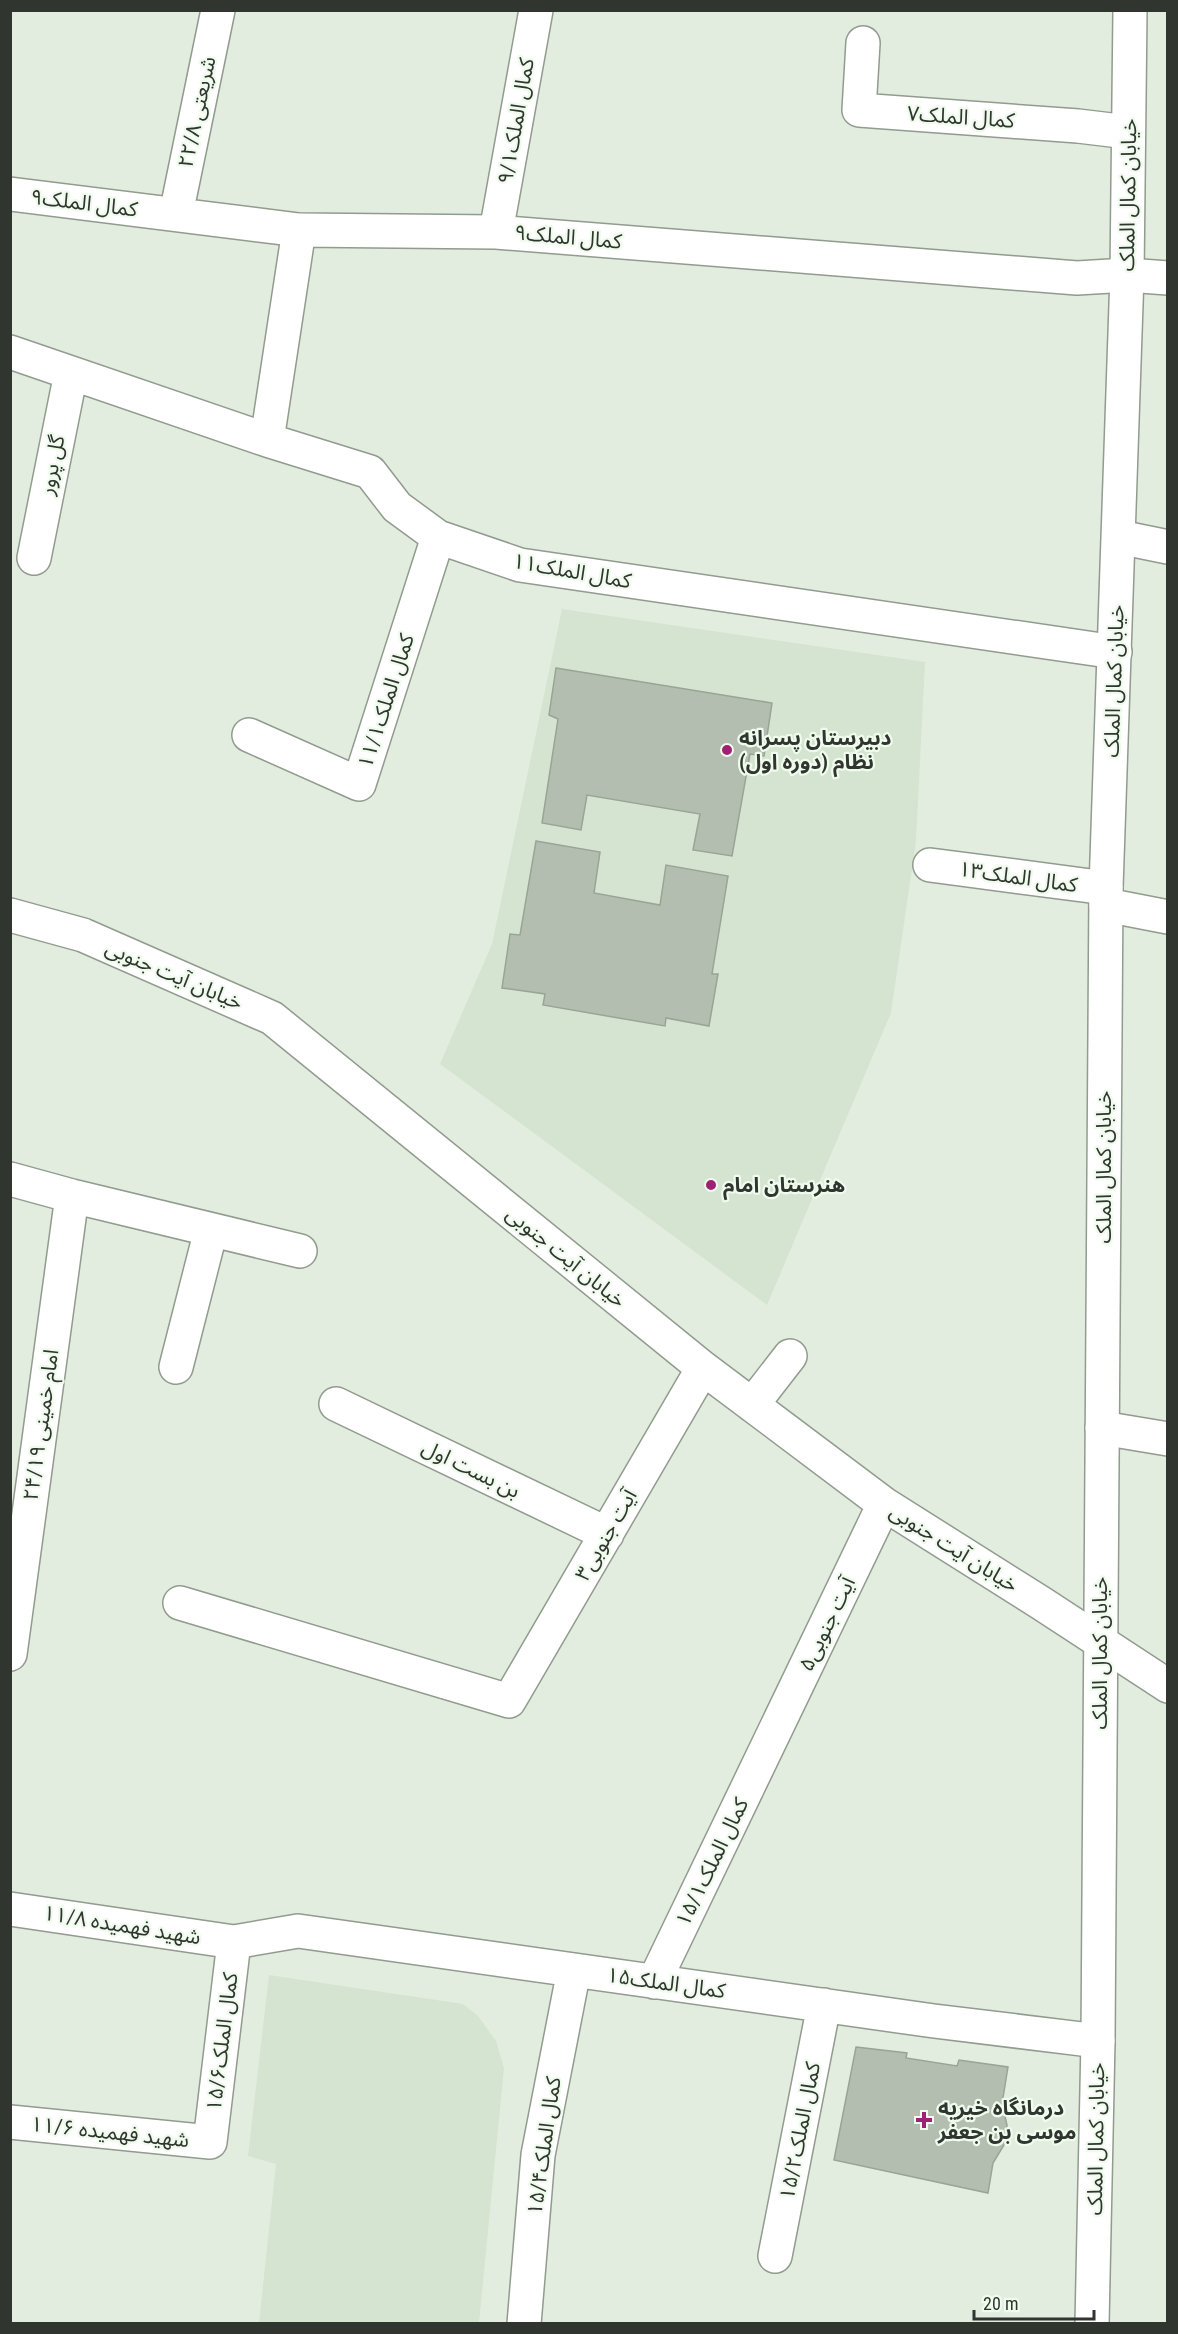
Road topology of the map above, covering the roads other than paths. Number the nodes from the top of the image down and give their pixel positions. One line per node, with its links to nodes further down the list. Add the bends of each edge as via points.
1 (218, 10): 7 (street, شریعتی ۲۲/۸)
2 (536, 10): 9 (street, کمال الملک۹/۱)
3 (1130, 10): 5 (street, خیابان کمال الملک)
4 (863, 43): 5 (street, کمال الملک۷, via 860,110)
5 (1128, 132): 10 (street, خیابان کمال الملک)
6 (10, 194): 7 (street, کمال الملک۹)
7 (176, 214): 8 (street, کمال الملک۹)
8 (300, 230): 9 (street, کمال الملک۹); 14 (street)
9 (496, 232): 10 (street, کمال الملک۹, via 1077,278)
10 (1127, 275): 11 (street, کمال الملک۹); 16 (street, خیابان کمال الملک)
11 (1167, 279)
12 (10, 352): 13 (street, کمال الملک۱۱)
13 (71, 373): 14 (street, کمال الملک۱۱); 18 (street, گل پرور)
14 (267, 440): 15 (street, کمال الملک۱۱, via 370,472 397,507)
15 (438, 537): 19 (street, کمال الملک۱۱, via 520,565); 20 (street, کمال الملک۱۱/۱, via 359,784)
16 (1119, 537): 17 (street); 19 (street, خیابان کمال الملک)
17 (1167, 547)
18 (34, 558)
19 (1115, 652): 22 (street, خیابان کمال الملک)
20 (249, 735)
21 (930, 865): 22 (street, کمال الملک۱۳)
22 (1106, 897): 24 (street, کمال الملک۱۳); 34 (street, خیابان کمال الملک)
23 (10, 915): 31 (street, خیابان آیت جنوبی, via 83,935 272,1018)
24 (1167, 917)
25 (10, 1179): 26 (street)
26 (72, 1196): 27 (street); 40 (street, امام خمینی ۲۴/۱۹)
27 (211, 1230): 28 (street); 30 (street)
28 (300, 1251)
29 (790, 1356): 33 (street)
30 (176, 1367)
31 (703, 1368): 33 (street, خیابان آیت جنوبی); 37 (street, آیت جنوبی۳)
32 (336, 1404): 37 (street, بن بست اول)
33 (753, 1405): 36 (street, خیابان آیت جنوبی)
34 (1102, 1428): 35 (street); 39 (street, خیابان کمال الملک)
35 (1167, 1439)
36 (884, 1504): 39 (street, خیابان آیت جنوبی); 42 (street, آیت جنوبی۵)
37 (607, 1534): 38 (street, آیت جنوبی۳, via 509,1701)
38 (180, 1603)
39 (1100, 1642): 41 (street, خیابان آیت جنوبی); 48 (street, خیابان کمال الملک)
40 (10, 1654)
41 (1167, 1686)
42 (769, 1743): 46 (street, کمال الملک۱۵/۱)
43 (10, 1909): 44 (street, شهید فهمیده ۱۱/۸)
44 (234, 1942): 45 (street, کمال الملک۱۵, via 298,1931); 50 (street, کمال الملک۱۵/۶)
45 (574, 1970): 46 (street, کمال الملک۱۵); 52 (street, کمال الملک۱۵/۴, via 538,2155)
46 (654, 1982): 47 (street, کمال الملک۱۵)
47 (824, 2005): 48 (street, کمال الملک۱۵); 51 (street, کمال الملک۱۵/۲)
48 (1098, 2041): 53 (street, خیابان کمال الملک)
49 (10, 2122): 50 (street, شهید فهمیده ۱۱/۶)
50 (210, 2142)
51 (775, 2256)
52 (524, 2324)
53 (1092, 2324)

